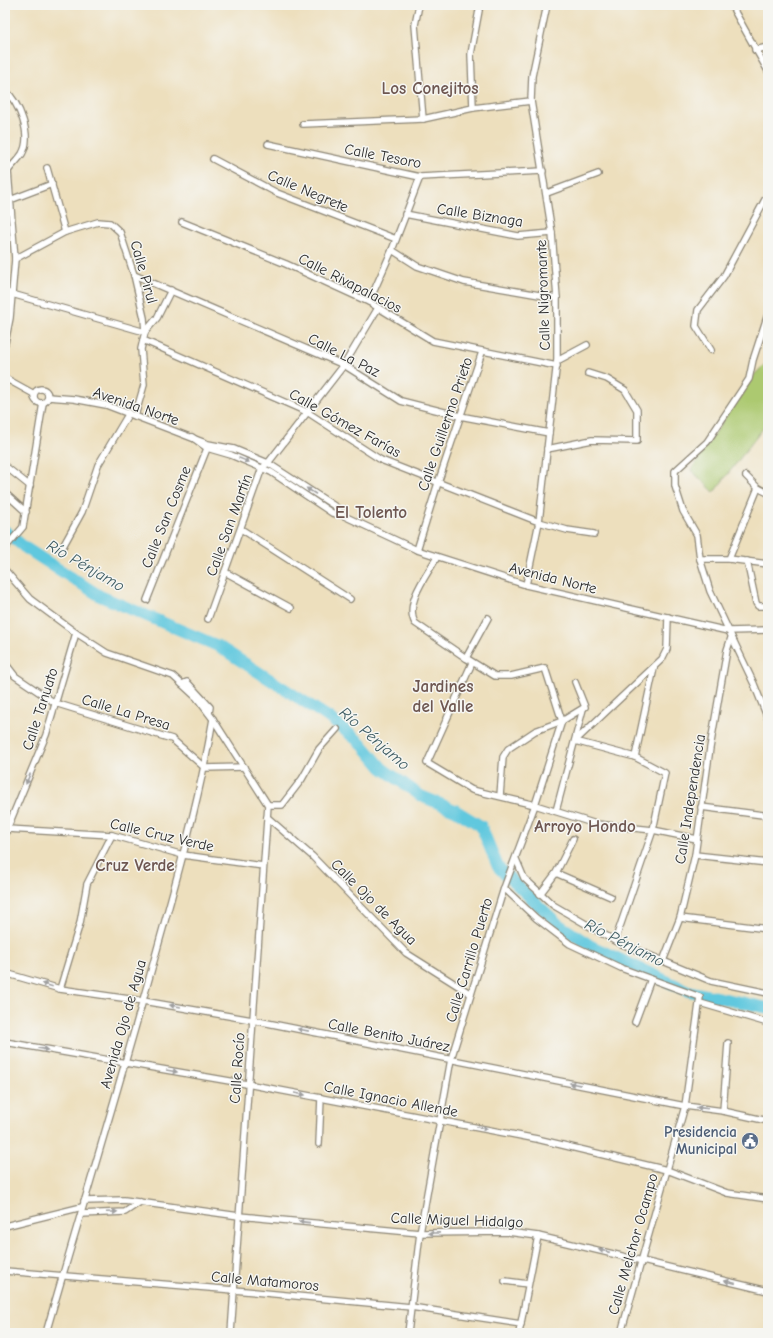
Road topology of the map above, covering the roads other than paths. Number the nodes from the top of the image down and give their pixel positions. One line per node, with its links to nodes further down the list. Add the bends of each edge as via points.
1 (419, 5): 11 (street, via 415,25)
2 (480, 5): 10 (street, via 470,54)
3 (547, 5): 9 (street, Calle Nigromante, via 532,76)
4 (731, 5): 6 (street)
5 (768, 47): 6 (street)
6 (755, 50): 7 (street)
7 (768, 71)
8 (5, 90): 16 (street, via 13,97 24,123 25,143 22,153)
9 (531, 100): 10 (street); 17 (street, Calle Nigromante)
10 (473, 108): 11 (street)
11 (423, 119): 12 (street)
12 (304, 124)
13 (268, 144): 19 (street, Calle Tesoro)
14 (213, 159): 28 (street, Calle Negrete, via 277,193)
15 (47, 168): 20 (street)
16 (6, 171): 23 (street)
17 (543, 171): 19 (street, Calle Tesoro); 21 (street, Calle Nigromante)
18 (598, 174): 21 (street)
19 (420, 177): 24 (street)
20 (52, 184): 23 (street); 26 (street)
21 (547, 193): 27 (street, Calle Nigromante)
22 (768, 194): 43 (street, via 724,276 698,310 696,326)
23 (10, 200): 30 (street)
24 (405, 214): 27 (street, Calle Biznaga, via 518,236); 28 (street)
25 (182, 222): 36 (street, Calle Rivapalacios, via 286,264)
26 (65, 232): 30 (street); 31 (street, Calle Pirul, via 98,222 110,223 120,232)
27 (552, 233): 35 (street, Calle Nigromante)
28 (396, 239): 29 (street)
29 (392, 250): 35 (street, via 417,266 464,282); 36 (street)
30 (15, 259): 34 (street)
31 (134, 275): 32 (street, Calle La Paz); 39 (street, Calle Pirul)
32 (171, 290): 39 (street, via 157,318); 46 (street, Calle La Paz)
33 (5, 292): 34 (street)
34 (13, 294): 39 (street); 41 (street)
35 (557, 298): 45 (street, Calle Nigromante)
36 (369, 302): 37 (street, Calle Rivapalacios)
37 (378, 308): 44 (street, Calle Rivapalacios, via 433,341); 46 (street, Calle San Martín)
38 (768, 314): 77 (street, via 748,379 707,442 675,471 675,486 683,511 697,535)
39 (145, 332): 40 (street)
40 (143, 340): 52 (street, Calle Gómez Farías); 54 (street, via 141,349 144,385)
41 (5, 343)
42 (587, 345): 45 (street)
43 (711, 350)
44 (482, 352): 45 (street, Calle Rivapalacios); 55 (street, Calle Guillermo Prieto)
45 (557, 363): 56 (street, Calle Nigromante)
46 (344, 365): 52 (street, Calle San Martín); 55 (street, Calle La Paz, via 401,401)
47 (588, 373): 58 (street, via 607,379 625,390 637,410 637,441 592,440)
48 (5, 378): 49 (street)
49 (34, 394): 50 (street, via 41,388 47,392); 51 (street, via 34,399)
50 (48, 397): 51 (street); 53 (street, Avenida Norte, via 106,405)
51 (43, 403): 64 (street)
52 (307, 412): 59 (street, Calle San Martín); 63 (street, Calle Gómez Farías, via 381,460)
53 (129, 413): 54 (street, Avenida Norte); 74 (street, via 98,465 82,512)
54 (135, 416): 57 (street, Avenida Norte)
55 (460, 416): 56 (street, Calle La Paz); 63 (street, Calle Guillermo Prieto)
56 (549, 433): 58 (street, Calle Nigromante)
57 (208, 446): 59 (street, Avenida Norte, via 234,449); 61 (street, Avenida Norte, one-way to 61); 85 (street, Calle San Cosme)
58 (547, 449): 70 (street, Calle Nigromante)
59 (268, 463): 61 (street, Calle San Martín); 69 (street, Avenida Norte, one-way to 59, via 336,507)
60 (5, 466): 64 (street)
61 (262, 468): 69 (street, Avenida Norte, via 332,513); 71 (street, Calle San Martín)
62 (746, 476): 65 (street)
63 (438, 483): 70 (street, Calle Gómez Farías); 75 (street, Calle Guillermo Prieto)
64 (30, 486): 68 (street)
65 (758, 488): 67 (street); 78 (street)
66 (5, 493): 68 (street)
67 (768, 493)
68 (26, 512): 73 (street, via 23,527)
69 (342, 515): 75 (street, Avenida Norte)
70 (539, 522): 72 (street, Calle Gómez Farías); 83 (street, Calle Nigromante)
71 (241, 529): 82 (street, Calle San Martín); 84 (street)
72 (594, 534)
73 (5, 548)
74 (61, 550)
75 (417, 550): 76 (street, Avenida Norte)
76 (437, 557): 83 (street, Avenida Norte); 95 (street, via 415,597 411,616 415,623)
77 (700, 559): 78 (street); 92 (street, via 710,591)
78 (730, 559): 79 (street)
79 (747, 562): 80 (street); 86 (street, via 756,603 758,606)
80 (768, 564)
81 (5, 570): 93 (street, via 30,599)
82 (224, 572): 87 (street); 90 (street, Calle San Martín)
83 (526, 585): 88 (street, Avenida Norte)
84 (350, 598)
85 (147, 600)
86 (768, 606)
87 (291, 608)
88 (668, 617): 92 (street, Avenida Norte); 98 (street, via 667,649)
89 (488, 618): 95 (street)
90 (208, 619)
91 (768, 630): 92 (street, Avenida Norte)
92 (728, 631): 94 (street)
93 (76, 633): 100 (street, Calle Tanuato); 102 (street, via 107,653 174,676)
94 (731, 638): 104 (street, via 754,684); 113 (street, Calle Independencia)
95 (466, 658): 97 (street)
96 (5, 663): 100 (street, Calle La Presa, via 15,676)
97 (472, 663): 103 (street, via 495,676 511,676 545,668); 110 (street, via 427,763 472,790)
98 (654, 668): 106 (street); 107 (street)
99 (575, 682): 101 (street)
100 (55, 703): 109 (street, Calle La Presa, via 172,739); 118 (street, Calle Tanuato, one-way to 118, via 46,735)
101 (584, 708): 103 (street); 106 (street)
102 (213, 719): 108 (street); 109 (street, Avenida Ojo de Agua)
103 (562, 720): 110 (street, via 534,731 508,749 503,757); 112 (street, Calle Carrillo Puerto)
104 (768, 720)
105 (337, 729): 111 (street, via 319,749 282,805)
106 (575, 741): 107 (street); 114 (street)
107 (635, 757): 117 (street, via 665,773)
108 (244, 767): 109 (street); 111 (street)
109 (205, 768): 122 (street, Avenida Ojo de Agua)
110 (500, 796): 112 (street)
111 (268, 805): 116 (street, Calle Rocío)
112 (535, 805): 114 (street); 124 (street, Calle Carrillo Puerto)
113 (701, 807): 115 (street); 121 (street, Calle Independencia)
114 (556, 811): 117 (street, via 596,824)
115 (763, 815)
116 (267, 817): 126 (street, Calle Rocío); 139 (street, Calle Ojo de Agua, via 312,856 406,954)
117 (653, 830): 121 (street); 133 (street)
118 (6, 832): 119 (street, Calle Cruz Verde)
119 (112, 834): 122 (street, Calle Cruz Verde); 137 (street, via 87,884 80,923)
120 (573, 839): 127 (street)
121 (697, 839): 123 (street, Calle Independencia)
122 (183, 855): 126 (street, Calle Cruz Verde); 140 (street, Avenida Ojo de Agua)
123 (695, 855): 125 (street); 131 (street, Calle Independencia)
124 (516, 859): 128 (street, Calle Carrillo Puerto); 129 (street, via 524,878)
125 (768, 863)
126 (262, 866): 142 (street, Calle Rocío)
127 (556, 874): 129 (street); 130 (street)
128 (504, 888): 136 (street, via 536,918 570,944 621,968); 139 (street, Calle Carrillo Puerto)
129 (540, 894): 133 (street, via 553,905)
130 (611, 897)
131 (680, 918): 132 (street); 134 (street, Calle Independencia)
132 (768, 929)
133 (615, 941): 134 (street)
134 (663, 961): 138 (street, via 711,981)
135 (5, 973): 137 (street, Calle Benito Juárez, one-way to 135)
136 (651, 978): 141 (street); 143 (street)
137 (60, 989): 140 (street, Calle Benito Juárez)
138 (768, 993)
139 (471, 994): 147 (street, Calle Carrillo Puerto)
140 (143, 1000): 142 (street, Calle Benito Juárez, one-way to 140); 148 (street, Avenida Ojo de Agua)
141 (700, 1000): 144 (street); 151 (street, Calle Melchor Ocampo)
142 (252, 1020): 147 (street, Calle Benito Juárez, one-way to 142); 149 (street, Calle Rocío)
143 (635, 1022)
144 (768, 1023)
145 (5, 1042): 148 (street, Calle Ignacio Allende, one-way to 148)
146 (728, 1043): 152 (street)
147 (451, 1059): 151 (street, Calle Benito Juárez, one-way to 147); 153 (street, Calle Carrillo Puerto)
148 (125, 1062): 149 (street, Calle Ignacio Allende, one-way to 149); 159 (street, Avenida Ojo de Agua)
149 (248, 1084): 150 (street, Calle Ignacio Allende, one-way to 150); 161 (street, Calle Rocío)
150 (320, 1098): 153 (street, Calle Ignacio Allende); 155 (street)
151 (685, 1106): 152 (street, Calle Benito Juárez, one-way to 151); 156 (street, Calle Melchor Ocampo)
152 (722, 1111): 154 (street, Calle Benito Juárez)
153 (440, 1120): 156 (street, Calle Ignacio Allende, one-way to 156, via 604,1154); 163 (street, Calle Carrillo Puerto)
154 (768, 1121)
155 (319, 1144)
156 (667, 1170): 157 (street, Calle Ignacio Allende, via 727,1193); 165 (street, Calle Melchor Ocampo)
157 (768, 1199)
158 (140, 1202): 159 (street, Calle Miguel Hidalgo, via 124,1200); 160 (street, one-way to 158, via 125,1212); 161 (street, Calle Miguel Hidalgo)
159 (83, 1204): 160 (street, Avenida Ojo de Agua); 162 (street, Calle Miguel Hidalgo)
160 (81, 1214): 167 (street, Avenida Ojo de Agua)
161 (239, 1216): 163 (street, Calle Miguel Hidalgo, one-way to 161); 170 (street, Calle Rocío)
162 (5, 1226)
163 (420, 1233): 164 (street, Calle Miguel Hidalgo, one-way to 163, via 508,1232); 172 (street, Calle Carrillo Puerto)
164 (538, 1236): 165 (street, Calle Miguel Hidalgo, one-way to 164); 169 (street)
165 (642, 1260): 171 (street, Calle Miguel Hidalgo, one-way to 165); 178 (street, Calle Melchor Ocampo)
166 (5, 1271): 167 (street, Calle Matamoros)
167 (62, 1275): 170 (street, Calle Matamoros); 174 (street, Avenida Ojo de Agua)
168 (504, 1281): 169 (street)
169 (528, 1284): 173 (street)
170 (234, 1290): 172 (street, Calle Matamoros); 175 (street, Calle Rocío)
171 (768, 1291)
172 (411, 1307): 173 (street, Calle Matamoros); 176 (street, Calle Carrillo Puerto)
173 (521, 1324): 177 (street)
174 (46, 1333)
175 (231, 1333)
176 (408, 1333)
177 (519, 1333)
178 (621, 1333)

